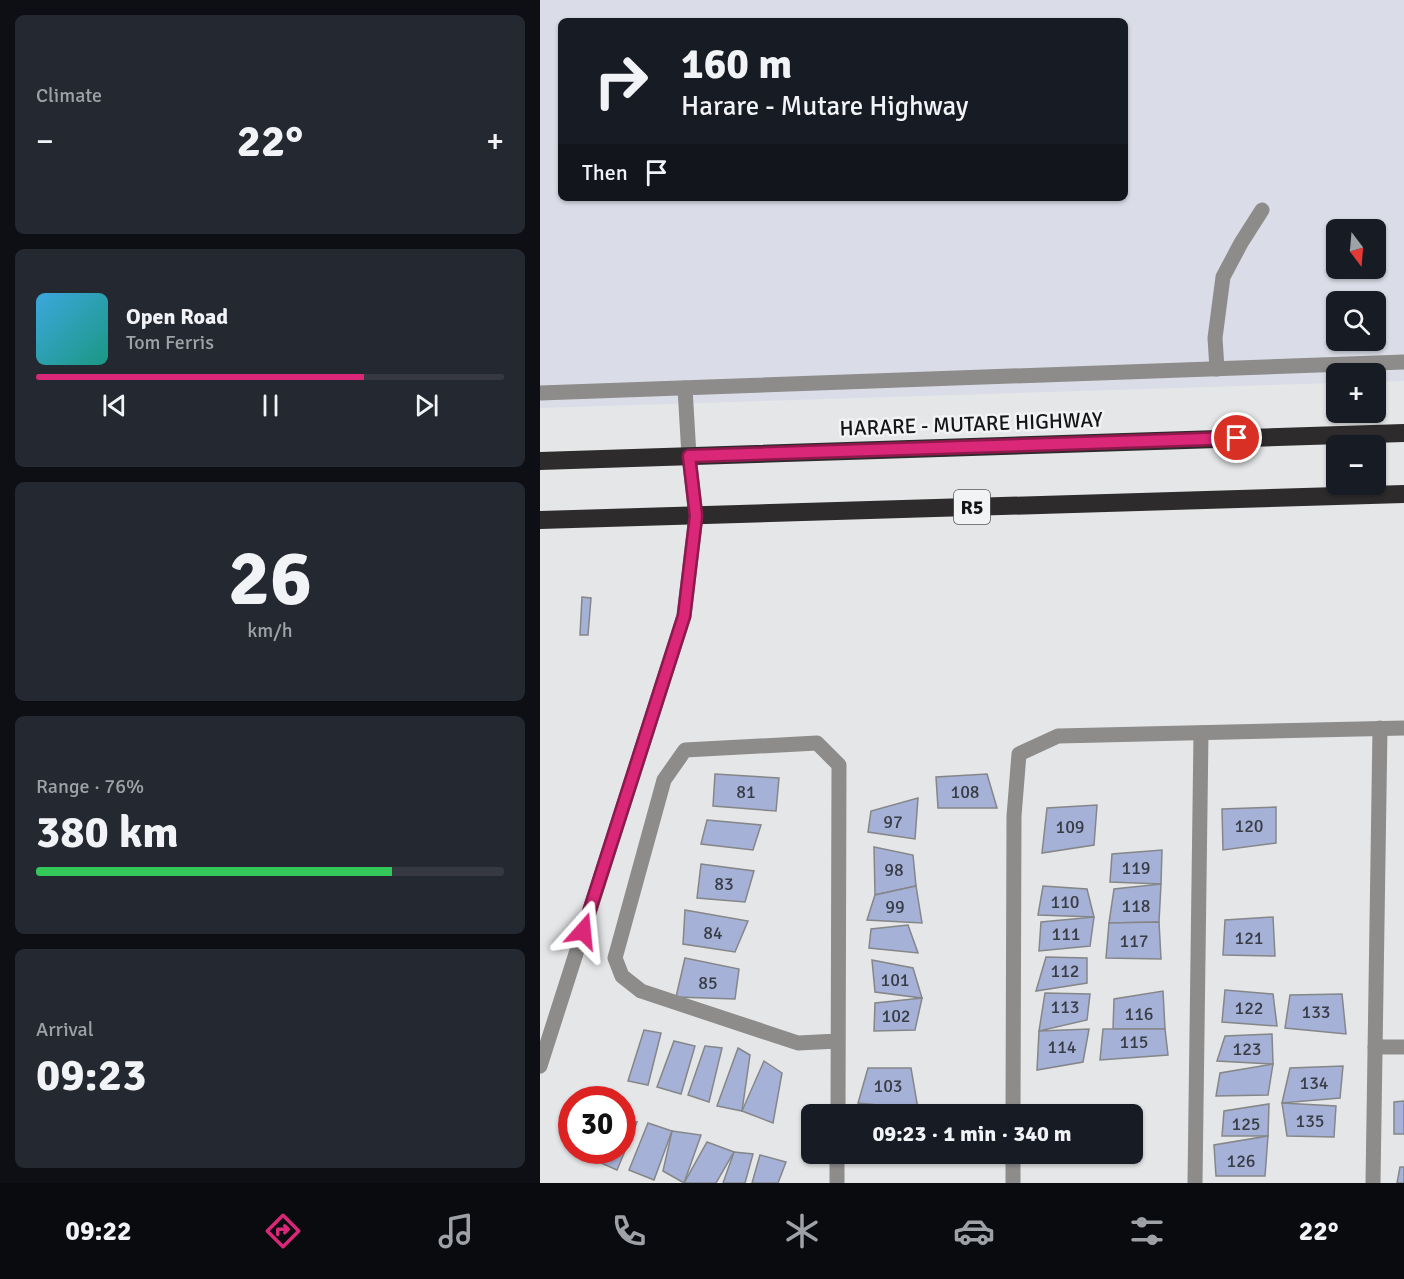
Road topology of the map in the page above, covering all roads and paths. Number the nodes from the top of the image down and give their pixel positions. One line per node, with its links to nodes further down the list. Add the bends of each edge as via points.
1 (1262, 210): 3 (street, via 1223,277 1215,338)
2 (1404, 362): 3 (street)
3 (1217, 369): 4 (street)
4 (685, 388): 5 (street); 7 (street)
5 (540, 393)
6 (1404, 433): 7 (highway, HARARE - MUTARE HIGHWAY)
7 (689, 456): 8 (highway, HARARE - MUTARE HIGHWAY); 10 (street)
8 (540, 461)
9 (1404, 494): 10 (highway, R5)
10 (696, 516): 11 (highway, R5); 18 (street, via 684,616)
11 (540, 520)
12 (1380, 728): 13 (street); 14 (street); 16 (street)
13 (1404, 728)
14 (1201, 733): 20 (street, via 1058,736 1019,754 1014,816); 25 (street)
15 (838, 1041): 15 (street, via 839,765 817,743 685,750 664,780 615,958 622,976 641,990 798,1043); 19 (street)
16 (1375, 1047): 17 (street); 26 (street)
17 (1404, 1047)
18 (540, 1066)
19 (838, 1104)
20 (1013, 1104)
21 (837, 1164): 23 (street)
22 (1013, 1164): 24 (street)
23 (837, 1183)
24 (1013, 1183)
25 (1195, 1183)
26 (1373, 1183)

